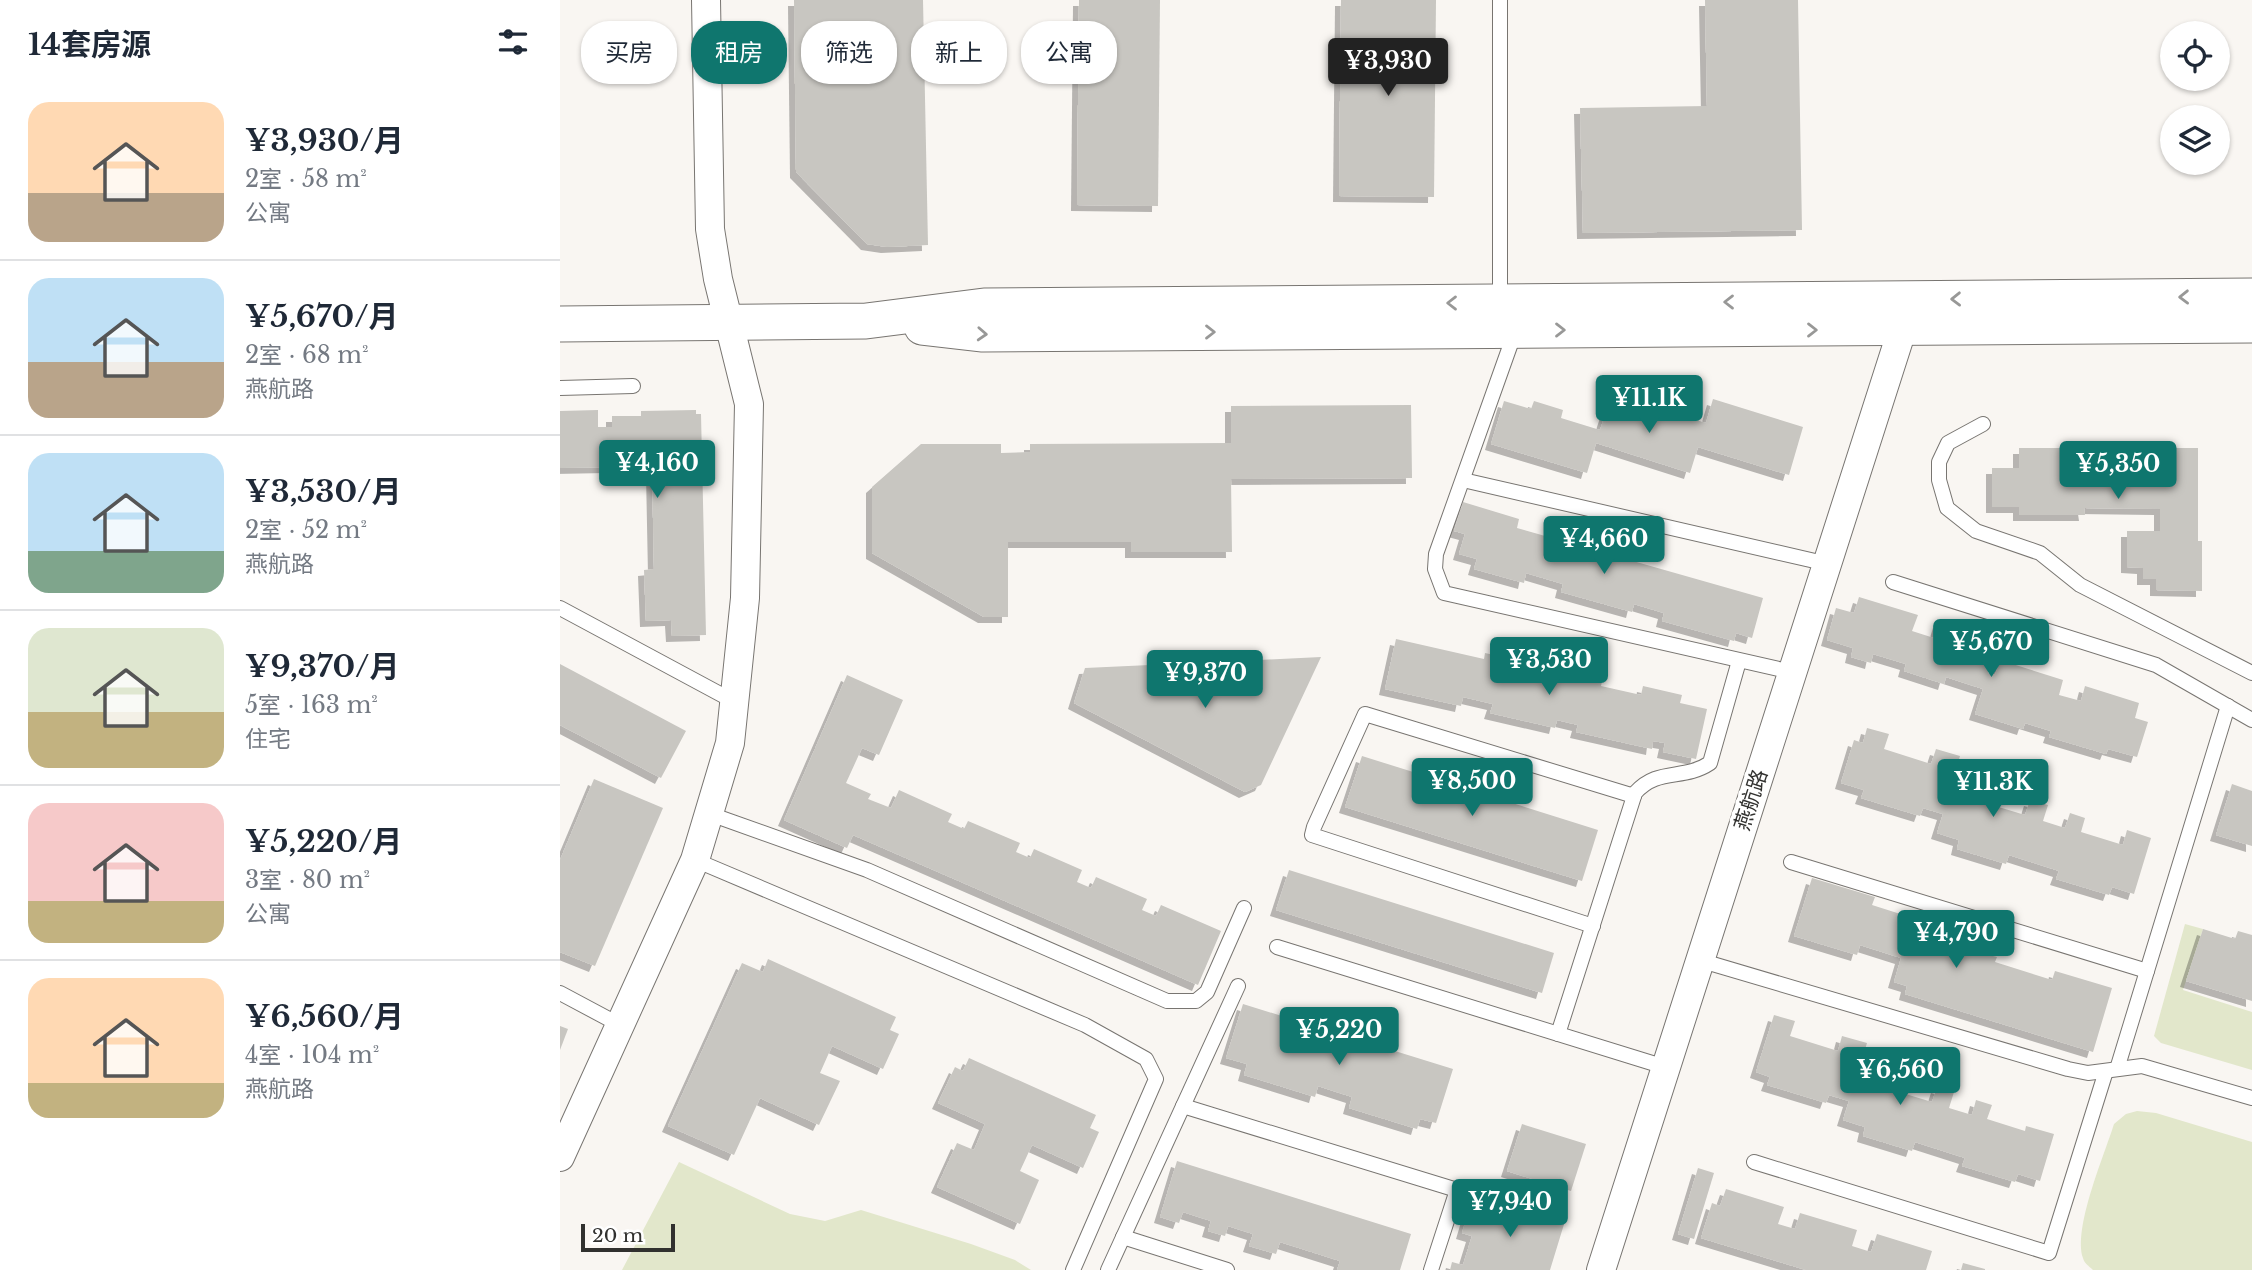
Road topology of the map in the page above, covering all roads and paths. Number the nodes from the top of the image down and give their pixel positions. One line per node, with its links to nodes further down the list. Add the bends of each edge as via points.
1 (706, 0): 5 (street, via 710,229)
2 (1500, 0): 4 (lane)
3 (2252, 296): 4 (street, one-way to 4)
4 (1508, 317): 5 (street, via 983,334 866,321); 8 (street, one-way to 8); 12 (lane)
5 (729, 322): 6 (street); 19 (street, via 749,404 745,598)
6 (560, 324)
7 (2252, 325): 8 (street)
8 (1902, 330): 13 (street, 燕航路)
9 (633, 386): 10 (lane)
10 (560, 388)
11 (1983, 424): 18 (lane, via 1948,443 1939,462 1947,508 1976,531 2040,552 2080,585)
12 (1462, 481): 13 (lane); 16 (lane, via 1436,554 1435,569 1444,593)
13 (1828, 564): 17 (street, 燕航路)
14 (1893, 582): 20 (lane, via 2156,664)
15 (560, 608): 19 (lane)
16 (1739, 661): 17 (lane); 22 (lane, via 1710,764 1699,771 1665,774 1645,782)
17 (1792, 672): 29 (street, 燕航路)
18 (2252, 673)
19 (735, 702): 23 (street, via 730,743)
20 (2228, 706): 21 (lane); 30 (lane)
21 (2252, 720)
22 (1634, 796): 27 (lane); 27 (lane, via 1365,713 1314,827 1312,835)
23 (710, 814): 24 (street); 26 (lane, via 867,870 1167,1000 1196,1001 1207,992)
24 (695, 860): 33 (street); 43 (lane, via 1086,1025 1146,1059 1156,1079)
25 (1791, 862): 30 (lane)
26 (1244, 908)
27 (1593, 926): 34 (lane)
28 (1277, 947): 34 (lane)
29 (1699, 960): 35 (street, 燕航路); 36 (lane, via 2068,1069 2088,1073)
30 (2147, 971): 36 (lane)
31 (1238, 986): 38 (lane)
32 (560, 993): 33 (lane)
33 (620, 1025): 39 (street)
34 (1558, 1034): 35 (lane)
35 (1665, 1067): 47 (street, 燕航路)
36 (2112, 1070): 37 (lane, via 2141,1066); 41 (lane, via 2049,1253)
37 (2252, 1098)
38 (1183, 1106): 42 (lane); 46 (lane, via 1457,1190)
39 (567, 1124): 40 (street)
40 (560, 1157)
41 (1754, 1162)
42 (1123, 1237): 44 (lane); 45 (lane)
43 (1073, 1270)
44 (1108, 1270)
45 (1227, 1270)
46 (1431, 1270)
47 (1601, 1270)

